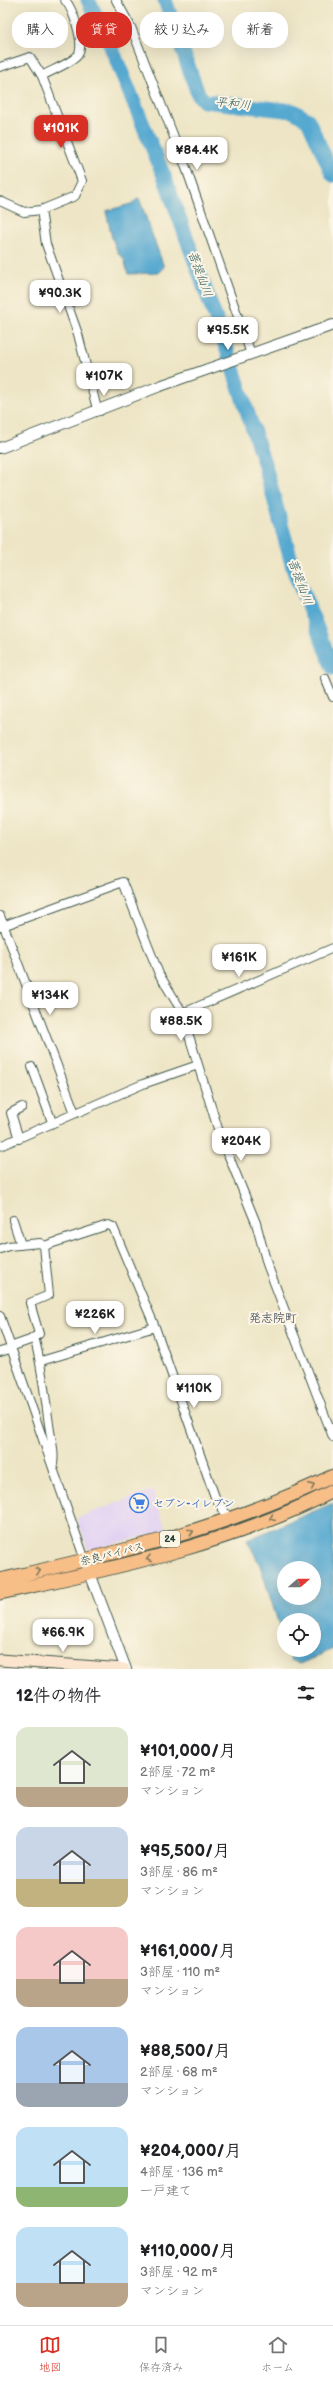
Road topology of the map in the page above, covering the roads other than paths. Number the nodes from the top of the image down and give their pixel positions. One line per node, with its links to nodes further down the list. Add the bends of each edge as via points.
1 (66, 0): 4 (street, via 73,13 81,48 77,56)
2 (116, 0): 8 (street, via 131,27 185,166)
3 (0, 67): 4 (street, via 30,57)
4 (42, 76): 6 (street, via 82,181 75,196)
5 (0, 201): 6 (street, via 24,212)
6 (41, 210): 9 (street, via 46,244 78,334 96,405)
7 (333, 325): 8 (street)
8 (250, 355): 9 (street, via 160,386)
9 (100, 411): 10 (street)
10 (0, 448)
11 (325, 678): 12 (street)
12 (333, 697)
13 (0, 916): 14 (street)
14 (2, 927): 16 (street, via 123,882 159,974); 20 (street)
15 (333, 948): 16 (street)
16 (183, 1013): 17 (street)
17 (198, 1065): 20 (street, via 142,1084); 34 (street, via 221,1139 256,1223 267,1264)
18 (32, 1067): 21 (street)
19 (22, 1107): 22 (street, via 10,1113)
20 (75, 1113): 21 (street)
21 (52, 1122): 22 (street)
22 (19, 1139): 23 (street)
23 (0, 1146)
24 (13, 1220): 25 (street)
25 (21, 1245): 26 (street, via 40,1243); 27 (street)
26 (44, 1246): 29 (street, via 108,1225 113,1227 142,1302 145,1302); 30 (street, via 50,1295 30,1303 39,1334)
27 (0, 1249)
28 (0, 1316): 31 (street)
29 (155, 1327): 33 (street); 38 (street, via 215,1497)
30 (34, 1337): 31 (street); 33 (street)
31 (10, 1348): 32 (street); 35 (street)
32 (0, 1352)
33 (41, 1361): 35 (street, via 54,1450)
34 (333, 1437)
35 (52, 1467): 39 (street)
36 (333, 1476): 38 (highway, 奈良バイパス / 24, one-way to 36)
37 (333, 1490): 40 (highway, 奈良バイパス / 24, one-way to 40, via 288,1511 206,1543)
38 (230, 1520): 39 (highway, 奈良バイパス / 24, one-way to 38, via 174,1538)
39 (85, 1560): 40 (street); 41 (highway, 奈良バイパス / 24, one-way to 39)
40 (90, 1573): 42 (highway, 奈良バイパス / 24); 44 (street)
41 (0, 1580)
42 (0, 1593)
43 (0, 1660): 44 (main road)
44 (125, 1669)

